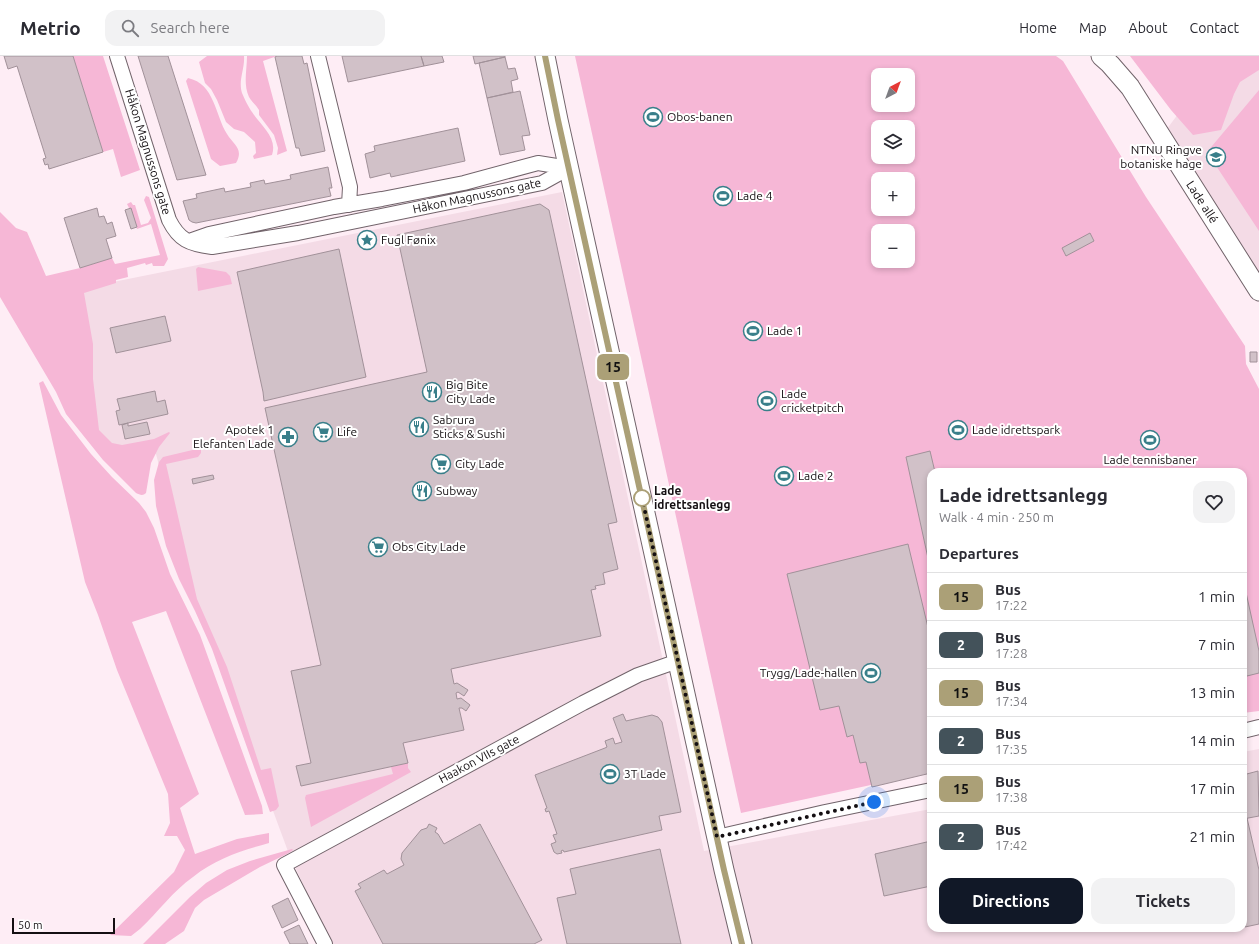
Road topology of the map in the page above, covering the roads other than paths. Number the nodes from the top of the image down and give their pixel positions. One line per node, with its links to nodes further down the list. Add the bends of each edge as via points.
1 (118, 56): 7 (street, Håkon Magnussons gate, via 169,220 175,232)
2 (318, 56): 6 (street, via 350,187)
3 (545, 56): 5 (main road)
4 (1102, 56): 8 (main road, Lade allé, via 1130,87)
5 (569, 168): 6 (street, Håkon Magnussons gate, via 538,163 464,183); 7 (street, Håkon Magnussons gate, via 542,183 298,233 212,247 199,246); 9 (main road)
6 (349, 205): 7 (street, Håkon Magnussons gate, via 209,234)
7 (189, 241)
8 (1259, 291)
9 (678, 661): 13 (main road); 14 (street, Haakon VIIs gate, via 638,675 583,703 284,865)
10 (1259, 727): 11 (street)
11 (1247, 730)
12 (927, 791): 13 (street)
13 (717, 837): 15 (main road)
14 (325, 944)
15 (742, 944)

